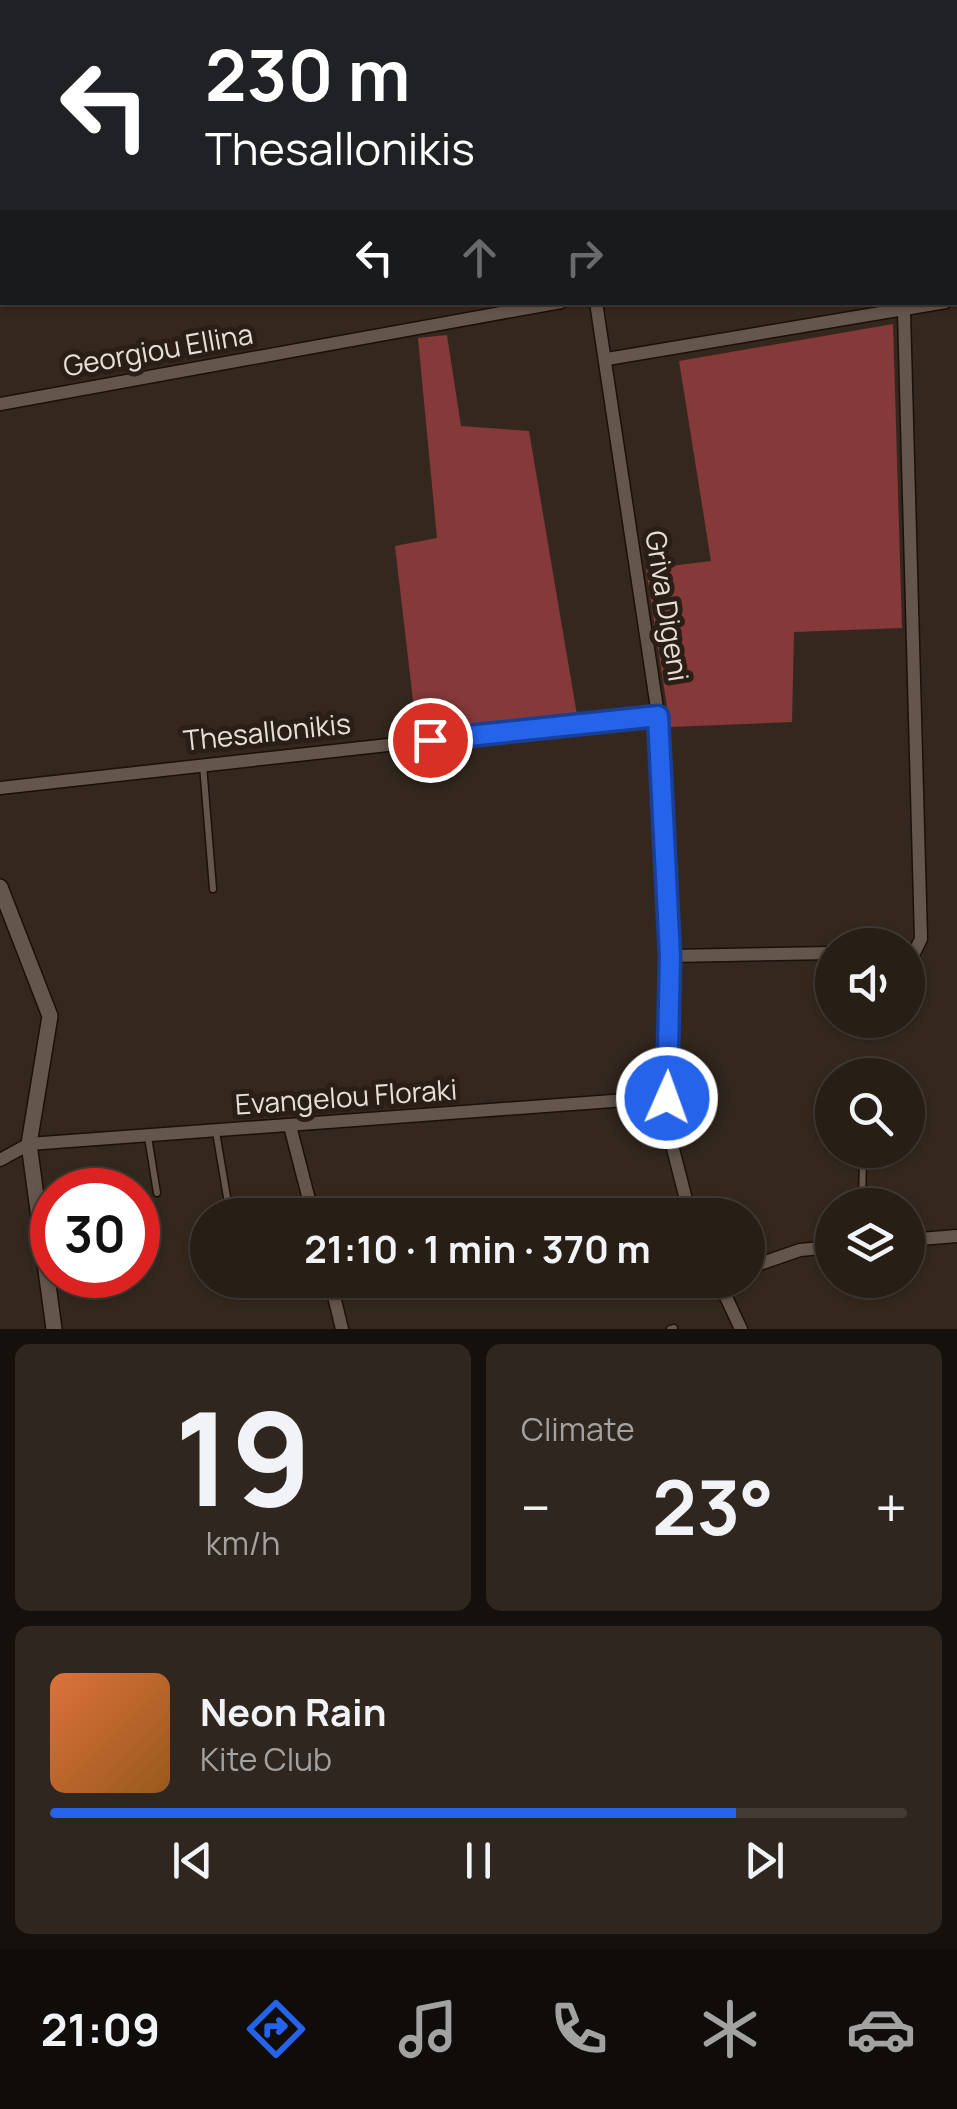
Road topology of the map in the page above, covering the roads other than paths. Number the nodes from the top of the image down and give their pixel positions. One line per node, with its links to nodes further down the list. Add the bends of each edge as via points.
1 (544, 305): 6 (street, Georgiou Ellina)
2 (597, 305): 5 (street, Griva Digeni)
3 (933, 305): 4 (street)
4 (904, 312): 5 (street); 12 (street)
5 (607, 359): 7 (street, Griva Digeni)
6 (0, 404)
7 (658, 716): 8 (street, Thesallonikis); 14 (street, Griva Digeni)
8 (202, 764): 9 (street, Thesallonikis); 11 (lane)
9 (0, 788)
10 (0, 887): 19 (street, via 50,1016)
11 (212, 889)
12 (921, 928)
13 (815, 952): 14 (street)
14 (670, 956): 15 (street, Griva Digeni)
15 (667, 1098): 16 (street, Evangelou Floraki); 24 (street, Griva Digeni, via 663,1110)
16 (290, 1126): 17 (street, Evangelou Floraki); 23 (street)
17 (216, 1131): 18 (street, Evangelou Floraki); 22 (lane)
18 (148, 1136): 19 (street, Evangelou Floraki); 21 (lane)
19 (29, 1144): 20 (street); 31 (street)
20 (0, 1160)
21 (153, 1168)
22 (227, 1198)
23 (309, 1198)
24 (686, 1198)
25 (957, 1236): 26 (street)
26 (925, 1239)
27 (815, 1249): 28 (street)
28 (765, 1261)
29 (334, 1298): 32 (street)
30 (727, 1298): 33 (street)
31 (54, 1329)
32 (342, 1329)
33 (740, 1329)

